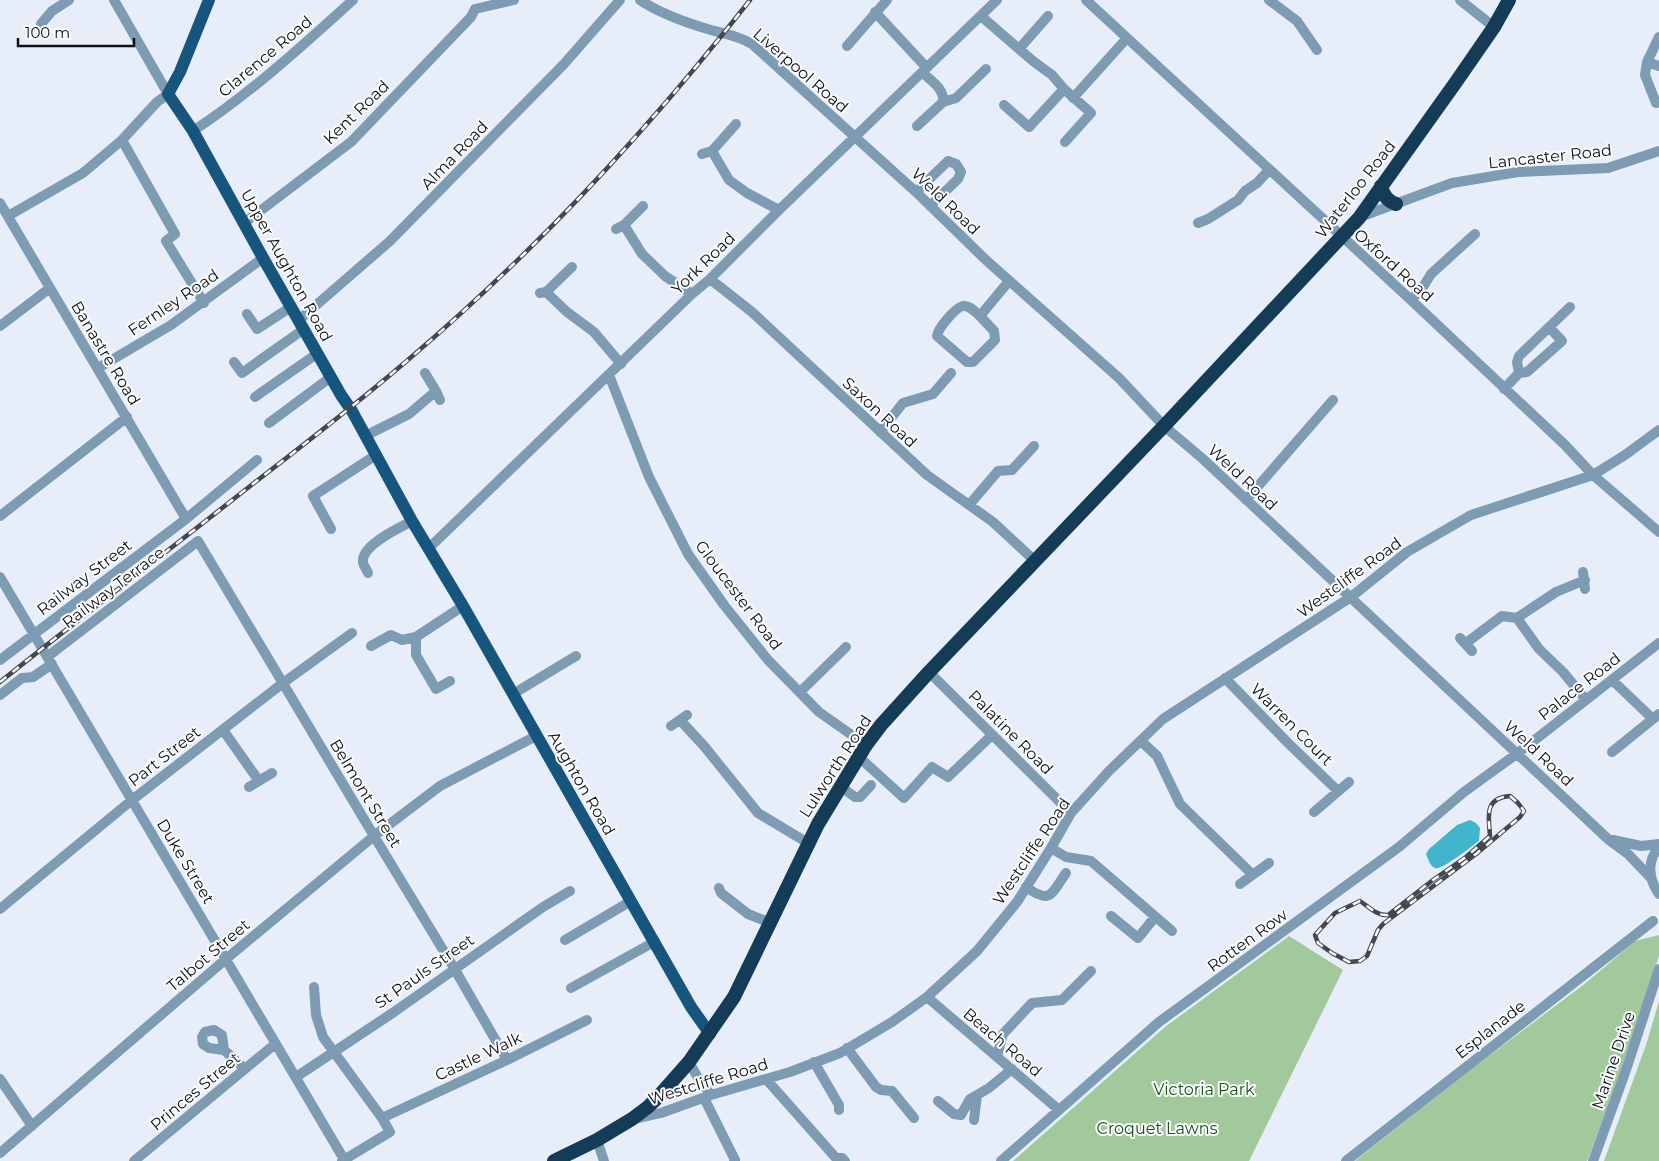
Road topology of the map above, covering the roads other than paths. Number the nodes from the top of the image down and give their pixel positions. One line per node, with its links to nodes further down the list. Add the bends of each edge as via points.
1 (69, 0): 18 (street, via 52,11)
2 (114, 0): 30 (street, Upper Aughton Road)
3 (210, 0): 30 (main road)
4 (352, 0): 37 (street, Clarence Road, via 300,48)
5 (514, 0): 14 (street)
6 (620, 0): 68 (street, Alma Road, via 564,64 390,241)
7 (640, 0): 38 (street, Liverpool Road, via 696,26 752,44)
8 (887, 0): 15 (street)
9 (997, 0): 16 (street, York Road)
10 (1086, 0): 21 (street, Oxford Road)
11 (1269, 0): 24 (street, via 1297,21)
12 (1460, 0): 19 (street)
13 (1509, 0): 19 (highway, Waterloo Road)
14 (474, 5): 52 (street, Kent Road, via 471,17 351,142)
15 (875, 12): 22 (street); 28 (street)
16 (981, 16): 23 (street); 28 (street, York Road)
17 (1048, 16): 23 (street)
18 (41, 24)
19 (1494, 27): 43 (highway, Waterloo Road)
20 (1659, 37): 25 (street)
21 (1127, 38): 31 (street); 42 (street, Oxford Road)
22 (847, 46)
23 (1019, 49): 29 (street, via 1052,75)
24 (1317, 50)
25 (1646, 62): 26 (street); 33 (street, via 1646,75)
26 (1659, 66)
27 (986, 69): 32 (street, via 956,98)
28 (924, 70): 32 (street, via 941,91); 38 (street, York Road)
29 (1064, 90): 31 (street); 34 (street, via 1029,127)
30 (168, 94): 37 (main road, Upper Aughton Road); 39 (street)
31 (1073, 98): 40 (street, via 1091,113)
32 (942, 102): 36 (street)
33 (1656, 103)
34 (1004, 105)
35 (736, 124): 49 (street, via 707,152 729,180 747,194)
36 (917, 126)
37 (193, 131): 52 (main road, Upper Aughton Road)
38 (855, 137): 44 (street, Weld Road); 49 (street, York Road)
39 (122, 140): 50 (street, via 83,173); 63 (street, via 175,234 166,241)
40 (1065, 142)
41 (1659, 151): 46 (street, Lancaster Road, via 1608,168 1518,172 1452,183)
42 (1269, 170): 53 (street, via 1238,200); 55 (street, Oxford Road)
43 (1381, 186): 46 (highway, via 1388,201); 51 (highway, Waterloo Road)
44 (916, 192): 48 (street, Weld Road); 48 (street, via 948,161 956,164 961,172 958,179)
45 (0, 203): 50 (street, Banastre Road)
46 (1396, 204): 51 (street, Lancaster Road)
47 (643, 206): 61 (street, via 620,227 665,276)
48 (930, 206): 59 (street, Weld Road)
49 (779, 210): 58 (street, York Road)
50 (8, 216): 60 (street, Banastre Road)
51 (1358, 218): 55 (highway, Waterloo Road)
52 (244, 223): 56 (main road, Upper Aughton Road)
53 (1198, 223)
54 (1475, 234): 62 (street, via 1431,274)
55 (1341, 237): 62 (street, Oxford Road); 85 (highway, Waterloo Road)
56 (263, 258): 63 (street, Fernley Road); 64 (main road, Upper Aughton Road)
57 (572, 267): 73 (street, via 543,292 594,332)
58 (710, 279): 61 (street, York Road); 87 (street, Saxon Road, via 752,312)
59 (1009, 281): 67 (street); 85 (street, Weld Road, via 1120,378)
60 (50, 288): 69 (street); 74 (street, Banastre Road)
61 (692, 294): 73 (street, York Road)
62 (1411, 300): 80 (street, Oxford Road)
63 (204, 303): 74 (street, Fernley Road)
64 (291, 307): 66 (street, via 257,329); 68 (main road, Upper Aughton Road)
65 (1570, 307): 70 (street)
66 (246, 314)
67 (980, 316): 67 (street, via 994,331 995,340 973,362 967,362 937,336 937,332 958,308 970,307)
68 (301, 325): 71 (main road, Upper Aughton Road); 72 (street, Alma Road, via 242,374)
69 (0, 326)
70 (1549, 327): 76 (street, via 1519,356); 76 (street, via 1562,341 1527,372)
71 (318, 353): 79 (main road, Upper Aughton Road); 81 (street)
72 (234, 362)
73 (621, 364): 78 (street, York Road)
74 (98, 368): 83 (street, Banastre Road)
75 (951, 373): 87 (street, via 933,394 903,403)
76 (1519, 373): 80 (street)
77 (425, 374): 88 (street, via 438,396)
78 (609, 375): 101 (street, York Road); 124 (street, Gloucester Road, via 650,477 688,554 762,653)
79 (331, 377): 84 (street); 88 (main road, Upper Aughton Road)
80 (1504, 389): 92 (street, Oxford Road)
81 (255, 397)
82 (1333, 400): 93 (street)
83 (127, 417): 95 (street); 96 (street, Banastre Road)
84 (269, 422)
85 (1164, 426): 93 (street, Weld Road); 102 (highway, Lulworth Road)
86 (1659, 430): 92 (street, Westcliffe Road)
87 (880, 432): 94 (street, Saxon Road, via 927,476)
88 (365, 436): 90 (main road, Upper Aughton Road)
89 (1034, 446): 94 (street, via 1012,470 998,471)
90 (376, 455): 97 (main road, Upper Aughton Road); 98 (street, via 313,496)
91 (257, 460): 96 (street, Railway Street)
92 (1593, 474): 99 (street, Oxford Road); 106 (street, Westcliffe Road, via 1470,515 1407,552)
93 (1246, 500): 106 (street, Weld Road)
94 (969, 505): 102 (street, Saxon Road, via 993,522)
95 (0, 516)
96 (186, 519): 110 (street, Railway Street)
97 (412, 521): 101 (main road, Upper Aughton Road); 103 (street, via 372,544 363,562)
98 (331, 529)
99 (1659, 532)
100 (198, 541): 118 (street, Railway Terrace); 123 (street, Belmont Street)
101 (429, 548): 107 (main road, Aughton Road)
102 (1035, 561): 119 (highway, Lulworth Road)
103 (368, 573)
104 (0, 577): 110 (street, Duke Street)
105 (1584, 580): 108 (street, via 1556,592)
106 (1351, 597): 120 (street, Westcliffe Road); 136 (street, Weld Road)
107 (463, 606): 111 (street); 125 (main road, Aughton Road)
108 (1517, 618): 113 (street, via 1502,616); 127 (street, via 1539,649)
109 (352, 633): 123 (street, Part Street)
110 (33, 634): 117 (street, Railway Street); 118 (street, Duke Street)
111 (416, 637): 114 (street, via 402,640 391,635); 122 (street, via 416,655 436,689)
112 (1659, 643): 121 (street, Palace Road)
113 (1466, 644)
114 (371, 646)
115 (846, 647): 124 (street)
116 (576, 656): 125 (street)
117 (0, 660)
118 (49, 660): 126 (street, Railway Terrace, via 33,677 22,678); 144 (street, Duke Street)
119 (929, 672): 131 (street, Palatine Road); 134 (highway, Lulworth Road)
120 (1225, 678): 133 (street, Westcliffe Road, via 1163,719); 143 (street, Warren Court)
121 (1612, 680): 127 (street, Palace Road); 128 (street)
122 (450, 681)
123 (283, 683): 130 (street, Part Street); 147 (street, Belmont Street)
124 (800, 692): 134 (street, Gloucester Road)
125 (513, 694): 132 (main road, Aughton Road)
126 (0, 696)
127 (1586, 700): 136 (street, Palace Road)
128 (1656, 716): 135 (street)
129 (680, 720): 149 (street, via 758,813)
130 (223, 730): 138 (street); 144 (street, Part Street)
131 (992, 734): 134 (street, Gloucester Road, via 948,777 932,767 904,798); 146 (street, Palatine Road)
132 (536, 736): 147 (street, Talbot Street, via 440,786); 161 (main road, Aughton Road)
133 (1141, 741): 146 (street, Westcliffe Road); 154 (street, via 1157,756 1180,804)
134 (862, 751): 142 (highway, Lulworth Road)
135 (1612, 752)
136 (1518, 754): 148 (street, Weld Road); 196 (street, Rotten Row, via 1464,792 1399,847 1160,1022)
137 (272, 773): 138 (street)
138 (259, 781): 141 (street)
139 (1349, 782): 143 (street)
140 (871, 785): 142 (street, via 860,797)
141 (249, 787)
142 (840, 787): 149 (highway, Lulworth Road)
143 (1338, 791): 145 (street)
144 (132, 800): 162 (street, Part Street); 170 (street, Duke Street)
145 (1314, 812)
146 (1071, 813): 151 (street, Westcliffe Road)
147 (374, 836): 170 (street, Talbot Street); 171 (street, Belmont Street)
148 (1609, 840): 150 (street, via 1641,846); 155 (street, Weld Road)
149 (808, 843): 166 (highway, Lulworth Road)
150 (1659, 845): 155 (street, via 1651,860)
151 (1051, 848): 157 (street, Westcliffe Road); 164 (street, via 1066,858 1091,861)
152 (1269, 863): 154 (street)
153 (1066, 873): 157 (street, via 1051,894 1045,897)
154 (1252, 874): 156 (street)
155 (1651, 878): 160 (street, Weld Road)
156 (1240, 884)
157 (1026, 887): 176 (street, Westcliffe Road, via 977,951)
158 (719, 888): 166 (street, via 748,914)
159 (570, 891): 171 (street, St Pauls Street)
160 (1659, 894)
161 (631, 901): 168 (street); 169 (main road, Aughton Road)
162 (2, 904)
163 (1111, 916): 164 (street, via 1138,938)
164 (1155, 917): 167 (street)
165 (1653, 921): 211 (street, Esplanade)
166 (770, 923): 178 (highway, Lulworth Road, via 734,997)
167 (1172, 931)
168 (565, 940)
169 (654, 942): 175 (street); 178 (main road, Aughton Road)
170 (226, 959): 179 (street, Duke Street); 201 (street, Talbot Street)
171 (454, 968): 182 (street, St Pauls Street); 184 (street, Belmont Street)
172 (1659, 969): 212 (street, Marine Drive)
173 (1090, 971): 183 (street, via 1062,1000 1032,1003 1003,1034)
174 (314, 988): 182 (street, via 316,1014 323,1038)
175 (571, 988)
176 (926, 997): 180 (street, Westcliffe Road, via 892,1022); 183 (street, Beach Road)
177 (587, 1020): 184 (street, Castle Walk)
178 (710, 1034): 185 (highway, Lulworth Road)
179 (275, 1044): 187 (street, Princes Street); 189 (street, Duke Street)
180 (847, 1048): 186 (street, Westcliffe Road); 198 (street, via 876,1088 892,1091)
181 (224, 1050): 187 (street)
182 (334, 1051): 189 (street, St Pauls Street); 197 (street)
183 (996, 1056): 188 (street, Beach Road)
184 (507, 1060): 197 (street, Castle Walk)
185 (689, 1062): 193 (street); 199 (highway, Lulworth Road, via 653,1102)
186 (814, 1062): 191 (street, Westcliffe Road); 195 (street)
187 (244, 1069): 205 (street, Princes Street)
188 (1012, 1069): 192 (street); 196 (street, Beach Road)
189 (296, 1077): 204 (street, Duke Street)
190 (0, 1079): 201 (street)
191 (766, 1079): 193 (street, Westcliffe Road); 209 (street, via 836,1158)
192 (977, 1095): 194 (street, via 970,1099 961,1115 954,1114); 200 (street)
193 (708, 1096): 199 (street, Westcliffe Road, via 661,1114); 208 (street)
194 (938, 1101)
195 (839, 1110)
196 (1059, 1110): 210 (street, Rotten Row)
197 (382, 1118): 204 (street, via 390,1132)
198 (914, 1118)
199 (632, 1119): 202 (highway, Lulworth Road)
200 (974, 1120)
201 (32, 1126): 203 (street, Talbot Street)
202 (597, 1140): 206 (highway, Lulworth Road); 207 (street)
203 (0, 1153)
204 (344, 1160)
205 (134, 1161)
206 (554, 1161)
207 (604, 1161)
208 (734, 1161)
209 (844, 1161)
210 (1000, 1161)
211 (1346, 1161)
212 (1593, 1161)

